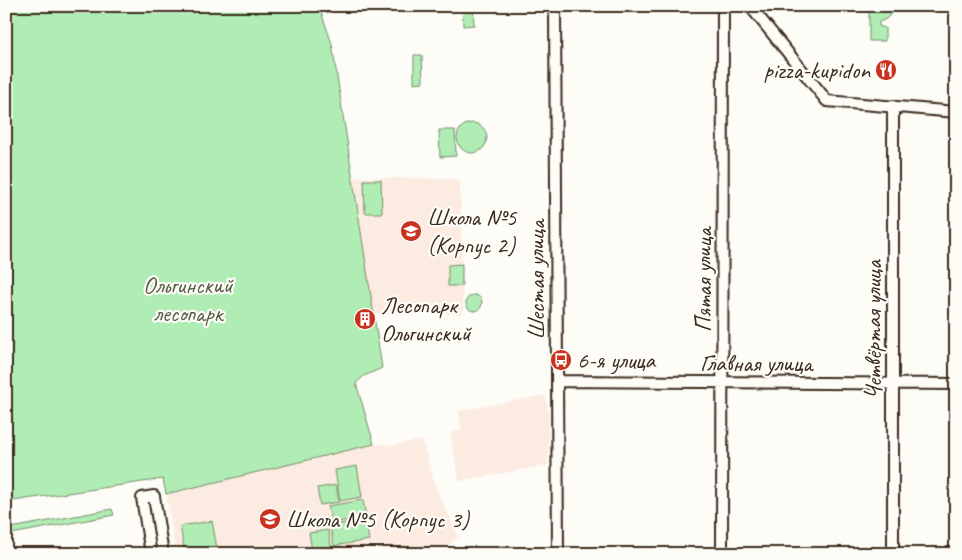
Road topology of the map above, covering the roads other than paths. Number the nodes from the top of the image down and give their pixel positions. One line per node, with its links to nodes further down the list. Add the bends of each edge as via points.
1 (555, 6): 6 (street, Шестая улица)
2 (724, 6): 7 (street, Пятая улица)
3 (750, 6): 4 (street, via 822,98)
4 (893, 106): 5 (street); 8 (street, Четвёртая улица)
5 (956, 112)
6 (557, 381): 7 (street, Главная улица); 12 (street, Шестая улица)
7 (723, 382): 8 (street, Главная улица); 13 (street, Пятая улица)
8 (893, 384): 9 (street, Главная улица); 14 (street, Четвёртая улица)
9 (956, 384)
10 (151, 554): 11 (street, via 142,498 154,496)
11 (163, 554)
12 (558, 554)
13 (722, 554)
14 (893, 554)

